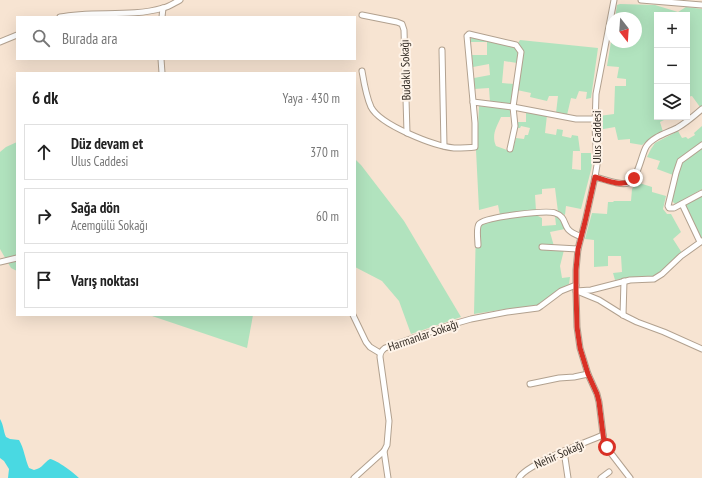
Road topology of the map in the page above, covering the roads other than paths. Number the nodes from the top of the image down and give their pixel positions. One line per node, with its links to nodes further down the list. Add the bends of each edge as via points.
1 (180, 0): 5 (street)
2 (614, 0): 18 (street, Ulus Caddesi, via 598,84)
3 (641, 0): 4 (street)
4 (702, 5)
5 (163, 8): 7 (street, via 136,13); 8 (street)
6 (362, 15): 19 (street, Budaklı Sokağı, via 402,24)
7 (67, 16)
8 (162, 16)
9 (16, 36): 10 (street)
10 (0, 42)
11 (442, 50): 21 (street)
12 (160, 60): 14 (street)
13 (362, 71): 19 (street, via 366,94 375,113 397,129)
14 (162, 72)
15 (473, 102): 16 (street); 16 (street, via 467,36 469,34 512,44 519,49 520,59); 21 (street, via 475,147)
16 (513, 107): 18 (street, via 576,119); 22 (street, via 515,126)
17 (702, 109): 23 (street, via 685,123 648,144 630,182 622,184)
18 (595, 119): 23 (street, Ulus Caddesi)
19 (406, 132): 21 (street)
20 (702, 145): 25 (street, via 678,165 668,206 672,209)
21 (444, 146)
22 (510, 149)
23 (595, 177): 26 (street, Ulus Caddesi)
24 (702, 193): 25 (street)
25 (682, 204): 27 (street)
26 (581, 237): 28 (street, via 569,230 564,219 546,212 481,222 478,224); 30 (street, Ulus Caddesi)
27 (701, 242): 33 (street, via 658,277 650,280)
28 (478, 245)
29 (542, 247): 30 (street)
30 (578, 249): 34 (street, Ulus Caddesi)
31 (16, 258): 32 (street)
32 (0, 262)
33 (624, 281): 35 (street, via 591,290); 36 (street)
34 (576, 285): 35 (street, Ulus Caddesi); 39 (street, Harmanlar Sokağı, via 561,291 538,308 502,312 467,320 385,348)
35 (576, 291): 36 (street, via 599,300); 40 (street, Ulus Caddesi, via 578,340)
36 (623, 315): 38 (street)
37 (353, 316): 39 (street, via 366,342)
38 (702, 349)
39 (380, 353): 43 (street, Harmanlar Sokağı, via 389,421)
40 (588, 374): 41 (street); 42 (street, Ulus Caddesi, via 599,402)
41 (530, 384)
42 (603, 435): 44 (street, Nehir Sokağı); 51 (street, Ulus Caddesi, via 607,447)
43 (384, 451): 46 (street); 47 (street)
44 (564, 451): 48 (street, Nehir Sokağı, via 529,468); 49 (street)
45 (609, 472): 50 (street)
46 (354, 478)
47 (388, 478)
48 (519, 478)
49 (568, 478)
50 (601, 478)
51 (630, 478)

